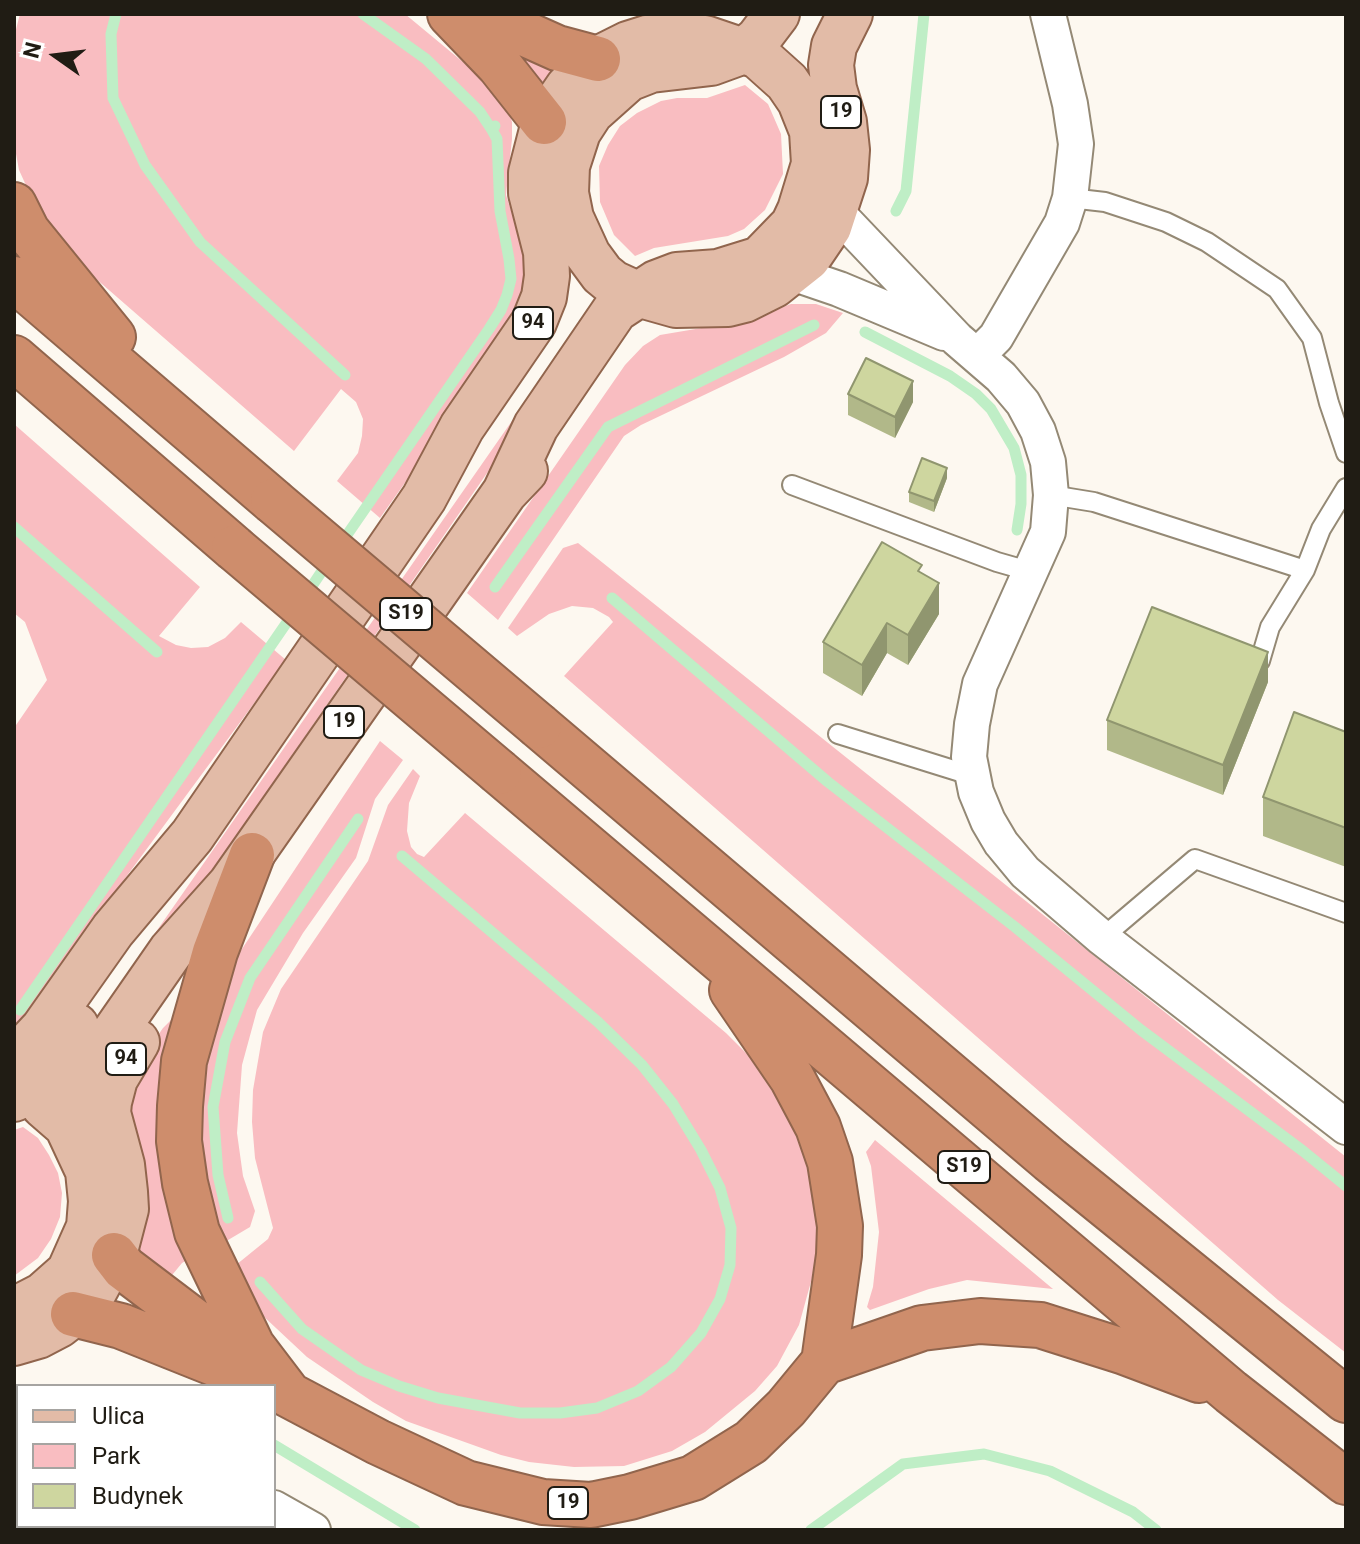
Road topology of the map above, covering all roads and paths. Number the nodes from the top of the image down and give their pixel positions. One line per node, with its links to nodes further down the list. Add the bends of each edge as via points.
1 (450, 14): 10 (highway)
2 (481, 14): 8 (highway, via 557,48)
3 (777, 14): 7 (main road, 94, via 758,39)
4 (820, 14): 9 (main road, via 796,54)
5 (850, 14): 11 (main road, 19, via 831,65 844,122 845,178)
6 (1048, 14): 12 (street, via 1076,144)
7 (730, 35): 8 (main road, via 647,38); 9 (main road); 10 (main road, 94, via 711,63 651,70 628,79 591,112 578,132)
8 (598, 59): 10 (main road, 94, via 568,87)
9 (787, 82): 11 (main road, 19, via 812,131)
10 (557, 138): 14 (main road, 94, via 568,205); 25 (main road, 94, via 531,173 546,252 544,297 534,322 462,427)
11 (822, 197): 15 (main road, 19, via 822,241); 17 (main road, 19, via 760,259 656,283); 18 (street)
12 (1070, 198): 18 (street, via 1062,223 996,337); 21 (lane, via 1105,202 1166,222 1207,242 1277,289 1312,338)
13 (14, 205): 20 (highway, via 27,231)
14 (588, 255): 17 (main road, via 602,274); 25 (main road, 94, via 565,319 483,440)
15 (792, 273): 17 (main road, 19, via 744,300 707,305); 18 (street)
16 (14, 279): 20 (highway, S19)
17 (656, 299): 31 (main road, 19, via 615,310 536,426 505,492)
18 (967, 347): 24 (street, via 1023,403 1048,462)
19 (14, 358): 34 (highway, S19, bridge)
20 (185, 426): 48 (highway, S19, bridge, via 1050,1160)
21 (1346, 453)
22 (792, 485): 27 (lane)
23 (1346, 488): 26 (lane, via 1321,529)
24 (1051, 495): 26 (lane, via 1094,502); 27 (street, via 1048,532)
25 (424, 498): 35 (main road, 94, via 192,836 133,944 39,1081)
26 (1305, 570): 28 (lane, via 1270,627)
27 (1032, 572): 30 (street, via 980,684 970,746)
28 (1260, 661)
29 (838, 734): 30 (lane)
30 (973, 776): 33 (street, via 1001,843 1025,872)
31 (241, 870): 36 (main road, 94, via 171,951 89,1069); 38 (main road, 94, via 190,965 128,1055 111,1092 108,1113 126,1201); 45 (highway, 19, via 184,1061 179,1141 197,1232)
32 (1346, 913): 33 (lane, via 1195,859)
33 (1102, 938): 37 (street)
34 (699, 941): 42 (highway, via 792,1078 830,1162 840,1226); 47 (highway, S19)
35 (17, 1085): 36 (main road)
36 (67, 1126): 38 (main road, 94, via 88,1171)
37 (1346, 1127)
38 (101, 1241): 39 (main road, 94, via 43,1295); 40 (main road, 94, via 95,1290); 44 (highway, via 124,1268)
39 (14, 1310)
40 (73, 1314): 41 (main road, 94, via 38,1336); 43 (highway, via 121,1326)
41 (14, 1343)
42 (824, 1362): 46 (highway, 19, via 765,1429 728,1458 675,1485 591,1505 543,1502 466,1483); 47 (highway, via 922,1328 1019,1322 1061,1330)
43 (268, 1384)
44 (273, 1384)
45 (276, 1384)
46 (278, 1388)
47 (1231, 1392): 49 (highway, S19)
48 (1346, 1400)
49 (1346, 1482)
50 (276, 1509): 51 (street)
51 (313, 1530)

